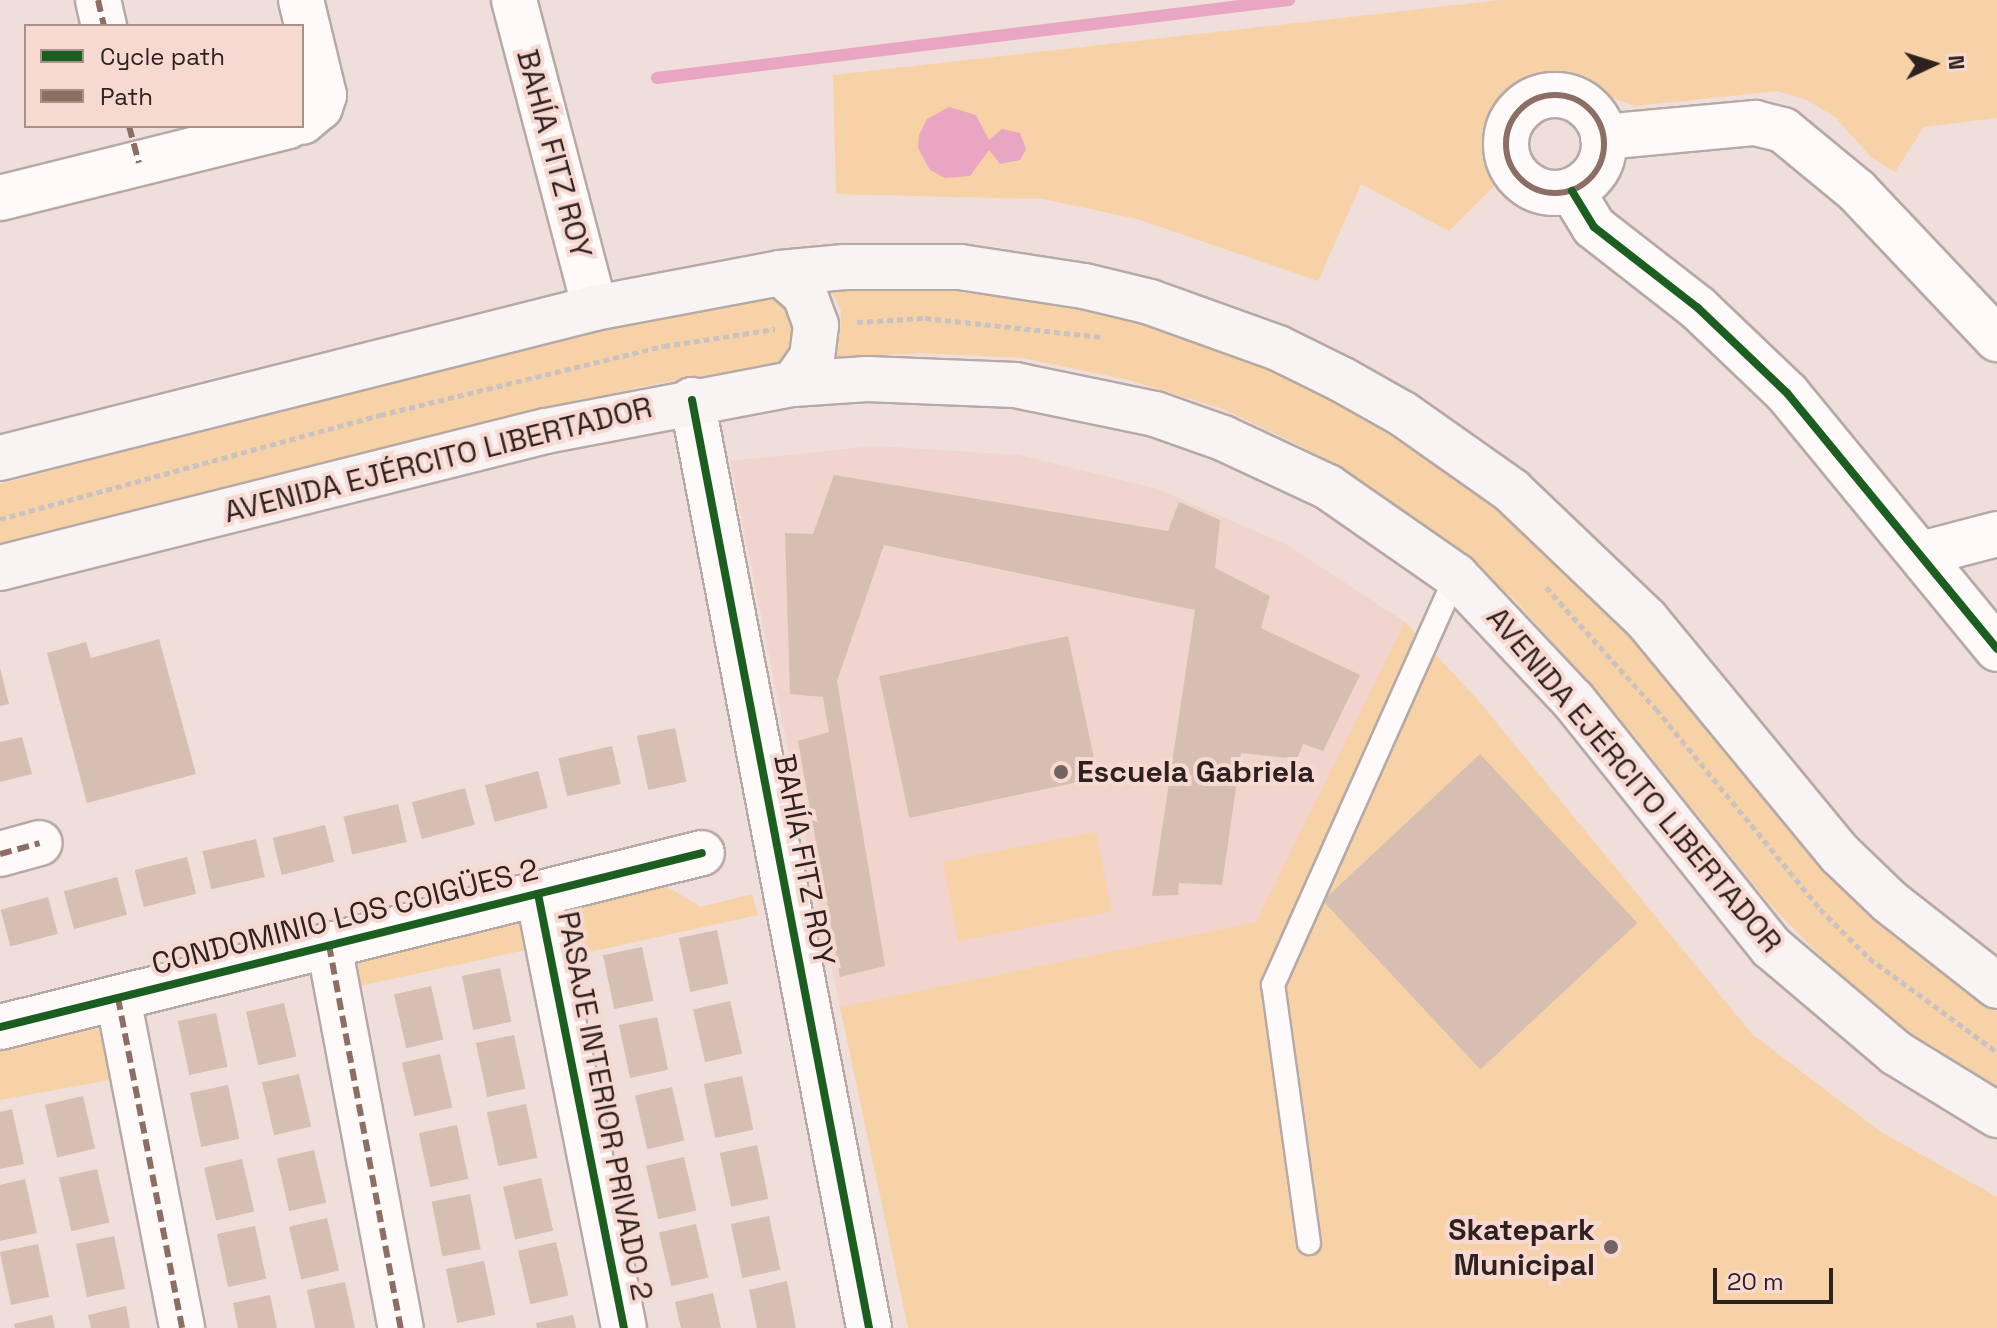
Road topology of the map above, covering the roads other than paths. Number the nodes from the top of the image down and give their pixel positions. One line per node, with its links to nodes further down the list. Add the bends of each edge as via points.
1 (98, 0): 4 (street)
2 (301, 0): 5 (street, via 322,81)
3 (514, 0): 12 (street, BAHÍA FITZ ROY)
4 (104, 24)
5 (304, 117)
6 (242, 128): 8 (street)
7 (1603, 137): 9 (street, via 1598,170); 9 (street, via 1585,105 1568,97 1550,95 1517,111 1505,146 1519,180 1544,192); 13 (street, via 1755,123 1783,130 1857,191)
8 (134, 144): 10 (street)
9 (1572, 191): 18 (street, via 1594,227 1698,308 1787,393)
10 (0, 198)
11 (780, 273): 12 (main road); 14 (main road, via 805,295 816,325 812,357); 25 (main road, via 945,267 1084,286 1150,302 1278,348 1403,414 1559,531 1646,619 1840,854 1900,911)
12 (595, 308): 16 (main road)
13 (1997, 339)
14 (793, 384): 15 (main road, AVENIDA EJÉRCITO LIBERTADOR); 20 (main road, AVENIDA EJÉRCITO LIBERTADOR, via 882,379 1015,385 1155,414 1223,438 1328,487)
15 (692, 400): 19 (main road, AVENIDA EJÉRCITO LIBERTADOR, via 546,431); 33 (street, BAHÍA FITZ ROY)
16 (0, 458)
17 (1997, 534): 18 (street)
18 (1921, 554): 21 (street)
19 (0, 568)
20 (1456, 576): 28 (main road, AVENIDA EJÉRCITO LIBERTADOR, via 1573,700 1771,947 1896,1053); 29 (lane, via 1273,985)
21 (1997, 649)
22 (702, 853): 23 (street, CONDOMINIO LOS COIGÜES 2)
23 (538, 894): 24 (street, CONDOMINIO LOS COIGÜES 2); 32 (street, PASAJE INTERIOR PRIVADO 2)
24 (329, 945): 26 (street, CONDOMINIO LOS COIGÜES 2); 31 (street)
25 (1997, 986)
26 (118, 998): 27 (street, CONDOMINIO LOS COIGÜES 2); 30 (street)
27 (0, 1027)
28 (1997, 1115)
29 (1309, 1243)
30 (182, 1328)
31 (401, 1328)
32 (624, 1328)
33 (869, 1328)

